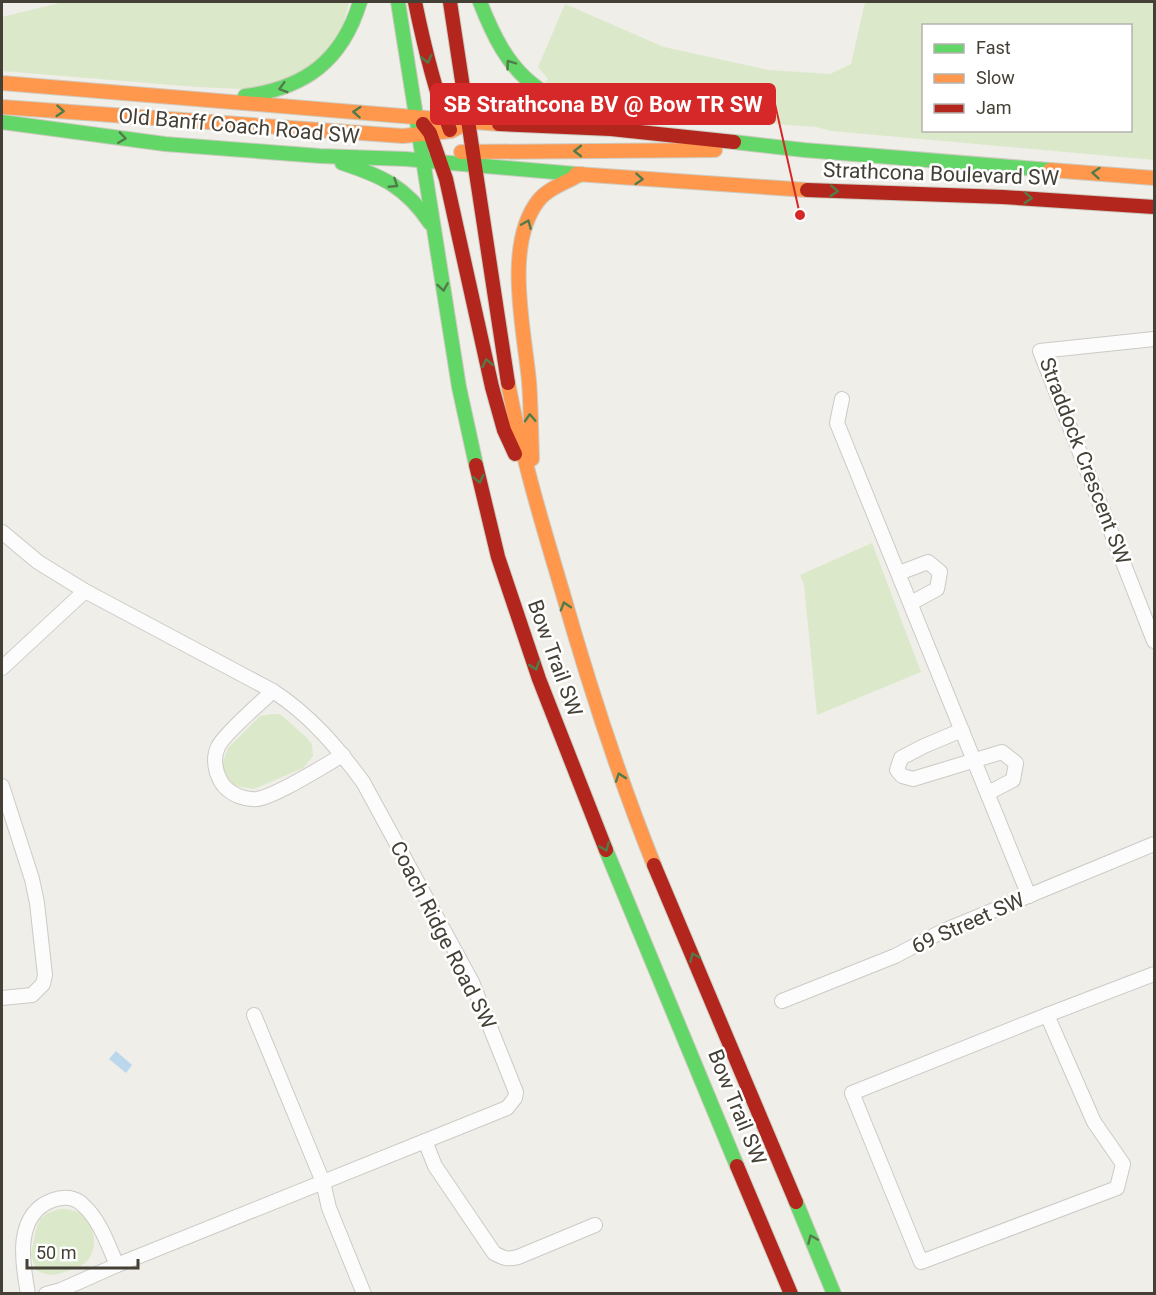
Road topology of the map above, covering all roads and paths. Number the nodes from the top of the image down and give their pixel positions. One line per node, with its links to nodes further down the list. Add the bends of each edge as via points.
1 (360, 2): 7 (main road, one-way to 7, via 355,22 343,42 294,85 262,94)
2 (398, 2): 9 (main road)
3 (415, 2): 12 (main road, one-way to 12, via 426,58)
4 (450, 2): 11 (main road, Bow Trail SW)
5 (480, 2): 13 (main road, one-way to 5, via 538,91 513,70)
6 (2, 83): 7 (main road, Old Banff Coach Road SW)
7 (213, 100): 9 (main road, Old Banff Coach Road SW, one-way to 7)
8 (2, 107): 14 (main road, one-way to 14, via 403,136)
9 (416, 117): 12 (main road, Old Banff Coach Road SW); 14 (main road, via 425,126)
10 (2, 122): 17 (main road, Old Banff Coach Road SW, one-way to 17, via 165,144)
11 (466, 122): 12 (main road, Old Banff Coach Road SW); 13 (main road, Strathcona Boulevard SW); 16 (main road, Bow Trail SW)
12 (449, 126): 14 (main road); 16 (main road)
13 (611, 129): 15 (main road, Strathcona Boulevard SW)
14 (424, 134): 18 (main road); 19 (main road, Bow Trail SW)
15 (804, 150): 16 (main road, one-way to 16); 22 (main road, Strathcona Boulevard SW, one-way to 15)
16 (465, 151): 18 (main road); 20 (main road, Bow Trail SW)
17 (320, 156): 19 (main road, Old Banff Coach Road SW); 24 (main road, one-way to 24, via 380,175 409,194)
18 (439, 157): 19 (main road, Old Banff Coach Road SW); 20 (main road, Old Banff Coach Road SW); 27 (main road, one-way to 18, via 504,430)
19 (423, 160): 24 (main road, Bow Trail SW)
20 (474, 166): 21 (main road, Strathcona Boulevard SW); 27 (main road, Bow Trail SW, via 500,339)
21 (581, 174): 23 (main road, Strathcona Boulevard SW, one-way to 23, via 838,192); 27 (main road, one-way to 21, via 520,279 522,237 538,201)
22 (1155, 178)
23 (1155, 207)
24 (435, 230): 54 (main road, Bow Trail SW, one-way to 54, via 469,437 513,604 589,809)
25 (1155, 339): 32 (street, Straddock Crescent SW, via 1040,351)
26 (842, 399): 29 (street, via 837,423)
27 (534, 497): 55 (main road, Bow Trail SW, one-way to 27, via 626,795 594,702)
28 (2, 532): 30 (street, Coach Ridge Road SW, via 38,562)
29 (899, 573): 31 (street); 31 (street, via 928,562 940,572 937,589)
30 (84, 591): 33 (street); 34 (street, Coach Ridge Road SW)
31 (911, 603): 35 (street)
32 (1155, 641)
33 (2, 668)
34 (273, 691): 36 (street, Coach Ridge Road SW, via 310,719); 36 (street, via 219,744 215,761 224,786 244,798 260,799)
35 (962, 730): 37 (street); 37 (street, via 901,758 897,770 913,779)
36 (343, 755): 47 (street, Coach Ridge Road SW, via 363,782 472,982 516,1092 507,1108)
37 (974, 760): 39 (street); 39 (street, via 1002,752 1016,763 1013,780)
38 (2, 786): 43 (street, via 32,879 45,975 43,984 32,995)
39 (988, 793): 41 (street)
40 (1155, 844): 41 (street, 69 Street SW)
41 (1029, 896): 44 (street, 69 Street SW)
42 (1155, 974): 46 (street)
43 (2, 998)
44 (782, 1001)
45 (254, 1015): 48 (street)
46 (1047, 1015): 46 (street, via 852,1093 921,1262 1117,1188 1123,1164 1094,1122)
47 (426, 1141): 48 (street, Coach Ridge Road SW); 49 (street, via 435,1166 494,1254 500,1257 518,1257)
48 (323, 1182): 50 (street, Coach Ridge Road SW); 53 (street, via 329,1208)
49 (594, 1225)
50 (117, 1265): 51 (street, via 93,1215 72,1198 59,1198 36,1210 23,1236 22,1260); 52 (street, Coach Ridge Road SW)
51 (28, 1293)
52 (46, 1293)
53 (364, 1293)
54 (791, 1293)
55 (834, 1293)

